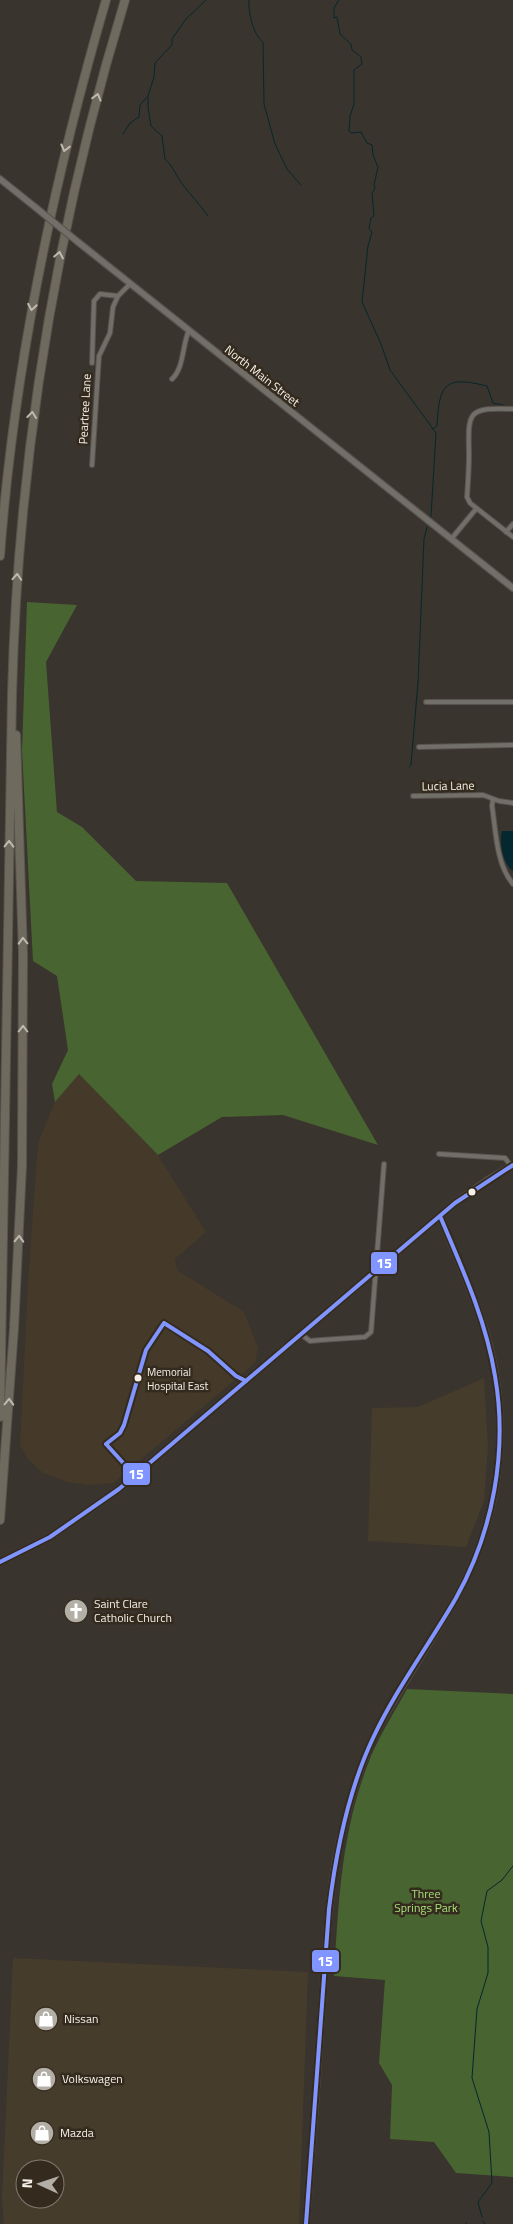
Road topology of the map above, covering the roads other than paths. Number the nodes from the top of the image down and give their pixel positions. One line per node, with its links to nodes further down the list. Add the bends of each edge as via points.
1 (106, 0): 18 (highway, one-way to 18, via 64,153 40,259 18,396)
2 (125, 0): 4 (highway)
3 (130, 0): 4 (highway)
4 (118, 23): 20 (highway, one-way to 4, via 31,429 52,297 83,152)
5 (0, 179): 6 (main road, North Main Street, bridge)
6 (130, 284): 7 (street); 8 (main road, North Main Street)
7 (118, 296): 9 (street, Peartree Lane, via 100,294 94,302); 12 (street, Peartree Lane, via 113,307 110,333 99,356)
8 (189, 330): 10 (street, via 180,367); 16 (main road, North Main Street)
9 (92, 363)
10 (172, 379)
11 (513, 408): 13 (street, via 481,411 468,421 467,497)
12 (92, 465)
13 (476, 509): 15 (street); 16 (street)
14 (513, 524): 15 (street)
15 (506, 532): 17 (street)
16 (452, 538): 19 (main road, North Main Street)
17 (513, 538)
18 (0, 556)
19 (513, 588)
20 (15, 601): 35 (highway, one-way to 20); 36 (highway, one-way to 20, via 18,1264 24,1078)
21 (426, 702): 22 (street)
22 (513, 702)
23 (513, 745): 24 (street)
24 (419, 747)
25 (413, 796): 26 (street, Lucia Lane, via 483,795)
26 (493, 799): 27 (street, Lucia Lane); 28 (street, via 502,862)
27 (513, 803)
28 (513, 884)
29 (439, 1154): 31 (street, via 505,1158)
30 (384, 1164): 33 (street)
31 (512, 1166): 32 (main road)
32 (440, 1216): 33 (main road); 38 (main road, via 478,1310 496,1380 500,1414 498,1474 488,1521 475,1558 457,1596 378,1729 342,1831 329,1915)
33 (376, 1270): 34 (main road); 34 (street, via 373,1328 369,1335 365,1338 310,1341)
34 (302, 1335): 37 (main road, via 119,1489 50,1537)
35 (0, 1418)
36 (0, 1520)
37 (0, 1562)
38 (306, 2224)

